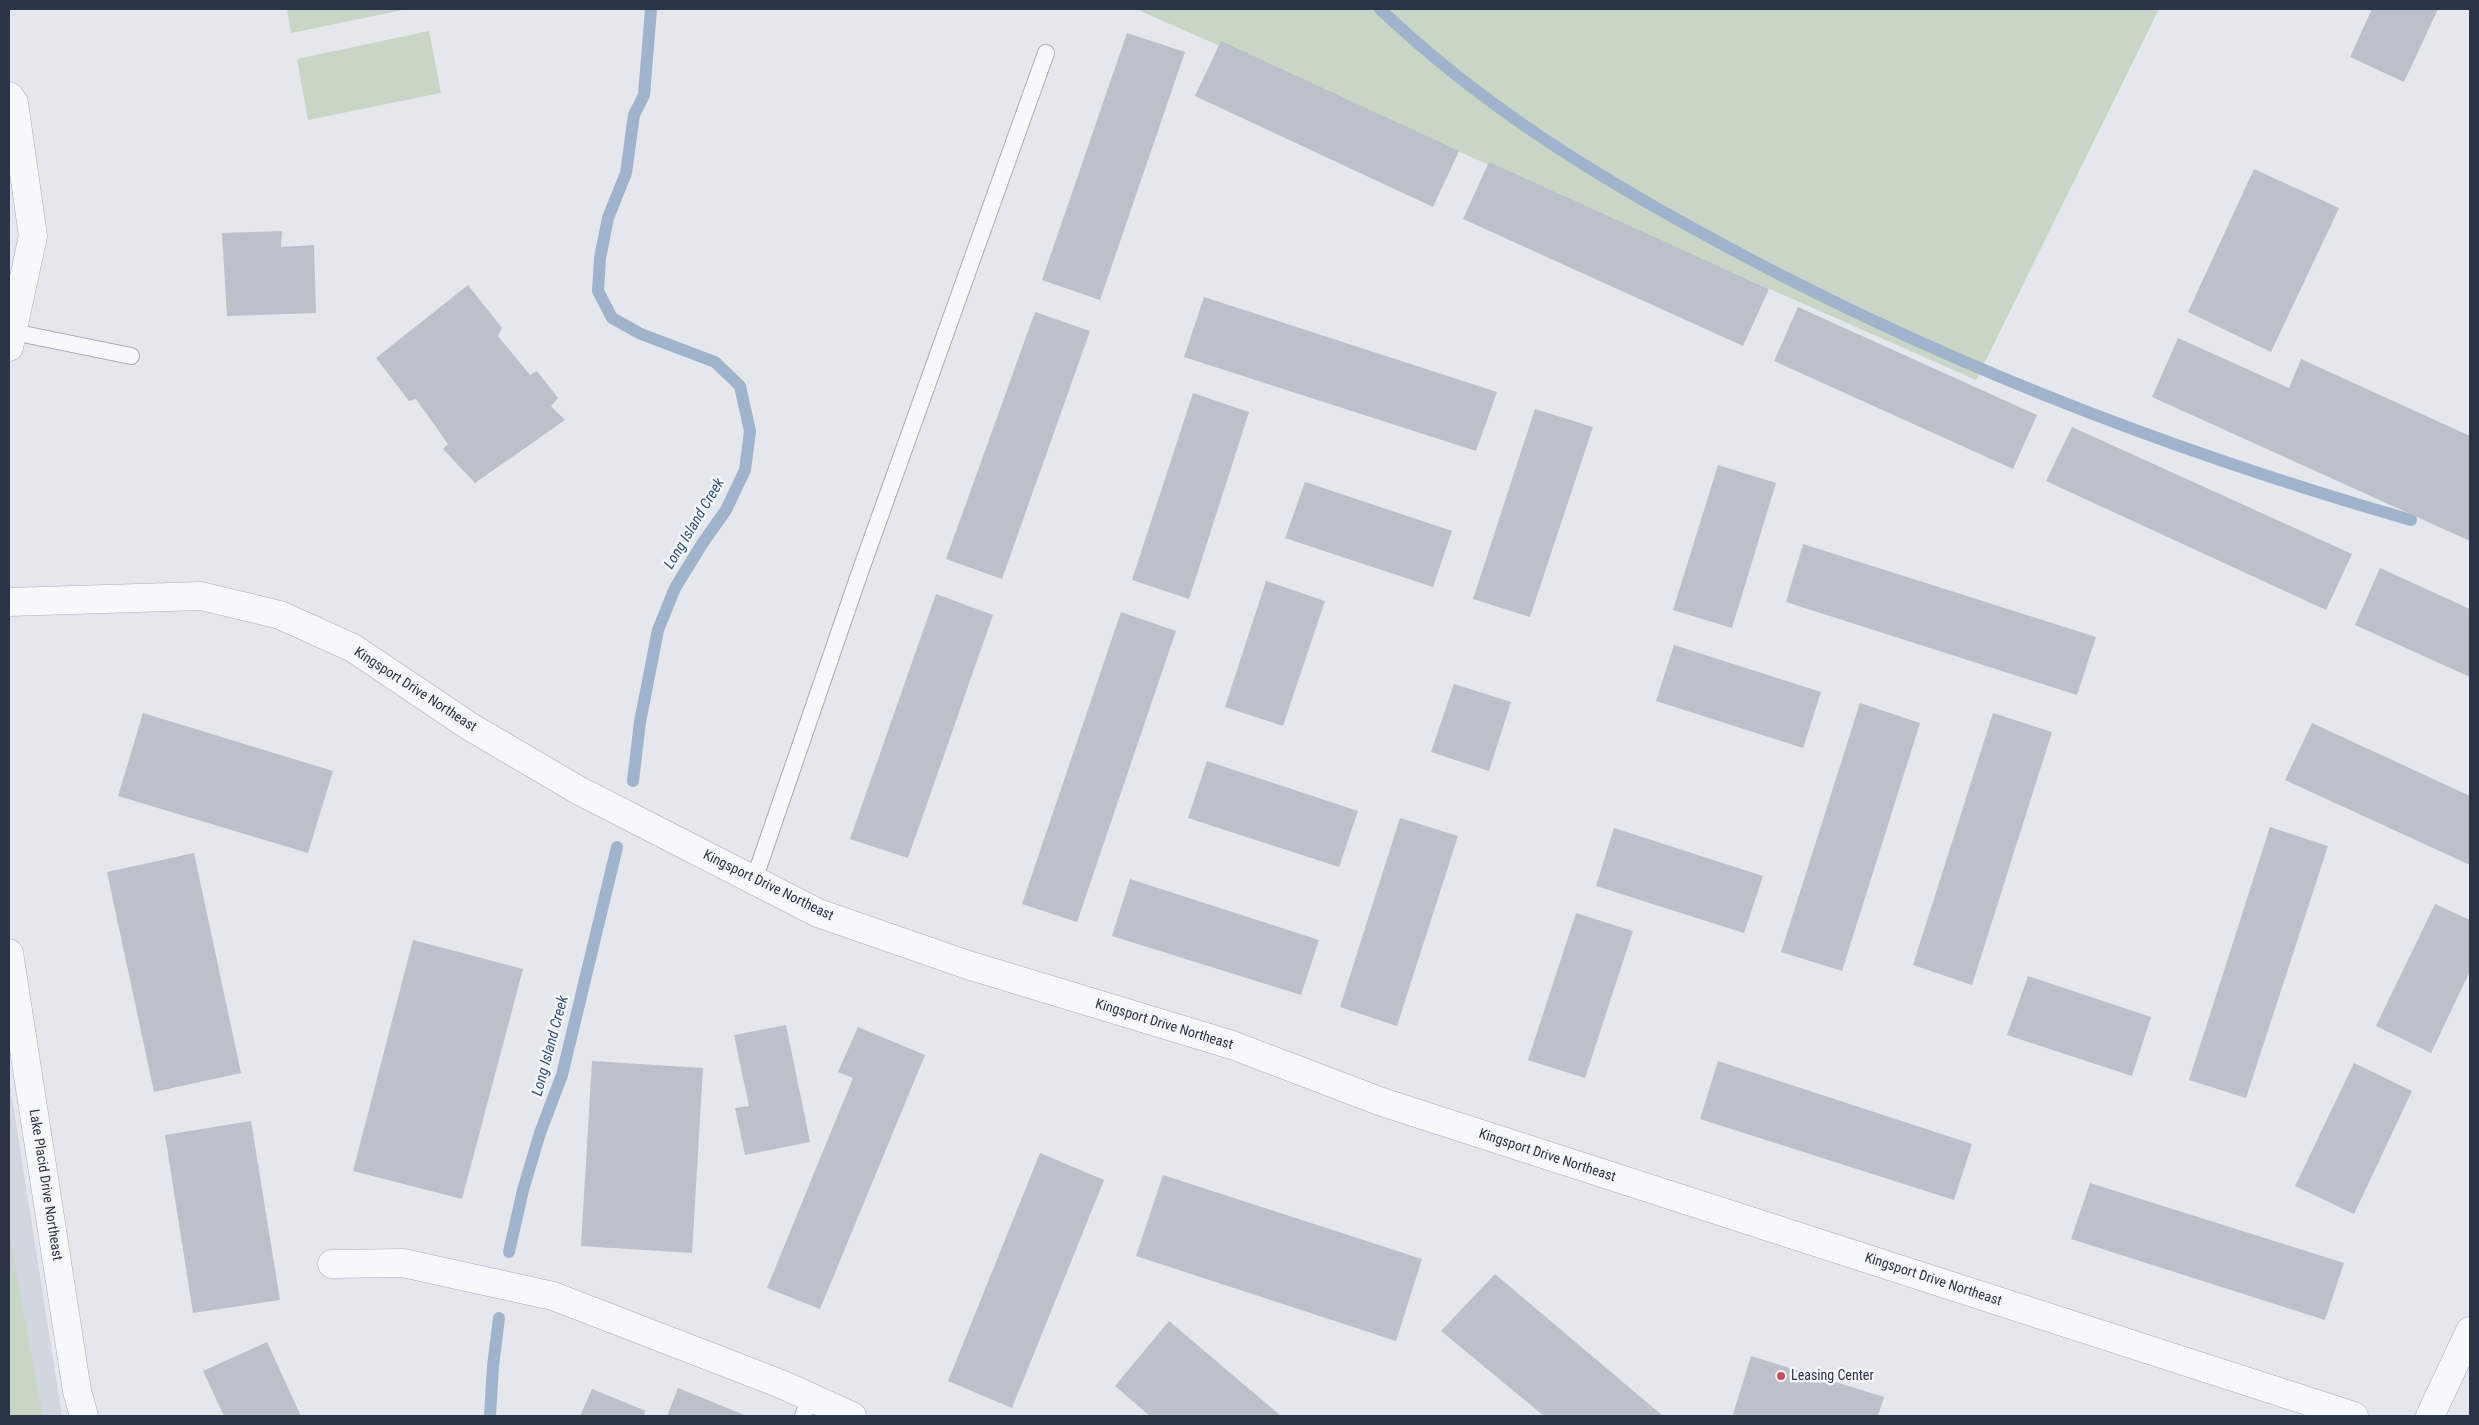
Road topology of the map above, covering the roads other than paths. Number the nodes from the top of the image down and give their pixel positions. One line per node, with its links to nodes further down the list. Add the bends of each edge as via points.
1 (1046, 53): 6 (lane, via 863,562)
2 (9, 96): 3 (street, via 14,103 32,236)
3 (11, 340): 4 (lane)
4 (131, 356)
5 (9, 602): 6 (street, Kingsport Drive Northeast, via 202,596 280,615 353,648 469,726 578,790)
6 (754, 880): 13 (street, Kingsport Drive Northeast, via 818,913 968,965 1232,1045 1382,1102)
7 (9, 953): 11 (street, Lake Placid Drive Northeast, via 77,1391)
8 (332, 1264): 10 (street, via 403,1263 553,1296)
9 (2470, 1331): 14 (street)
10 (806, 1407): 12 (street)
11 (84, 1416)
12 (852, 1416)
13 (2354, 1416)
14 (2430, 1416)

